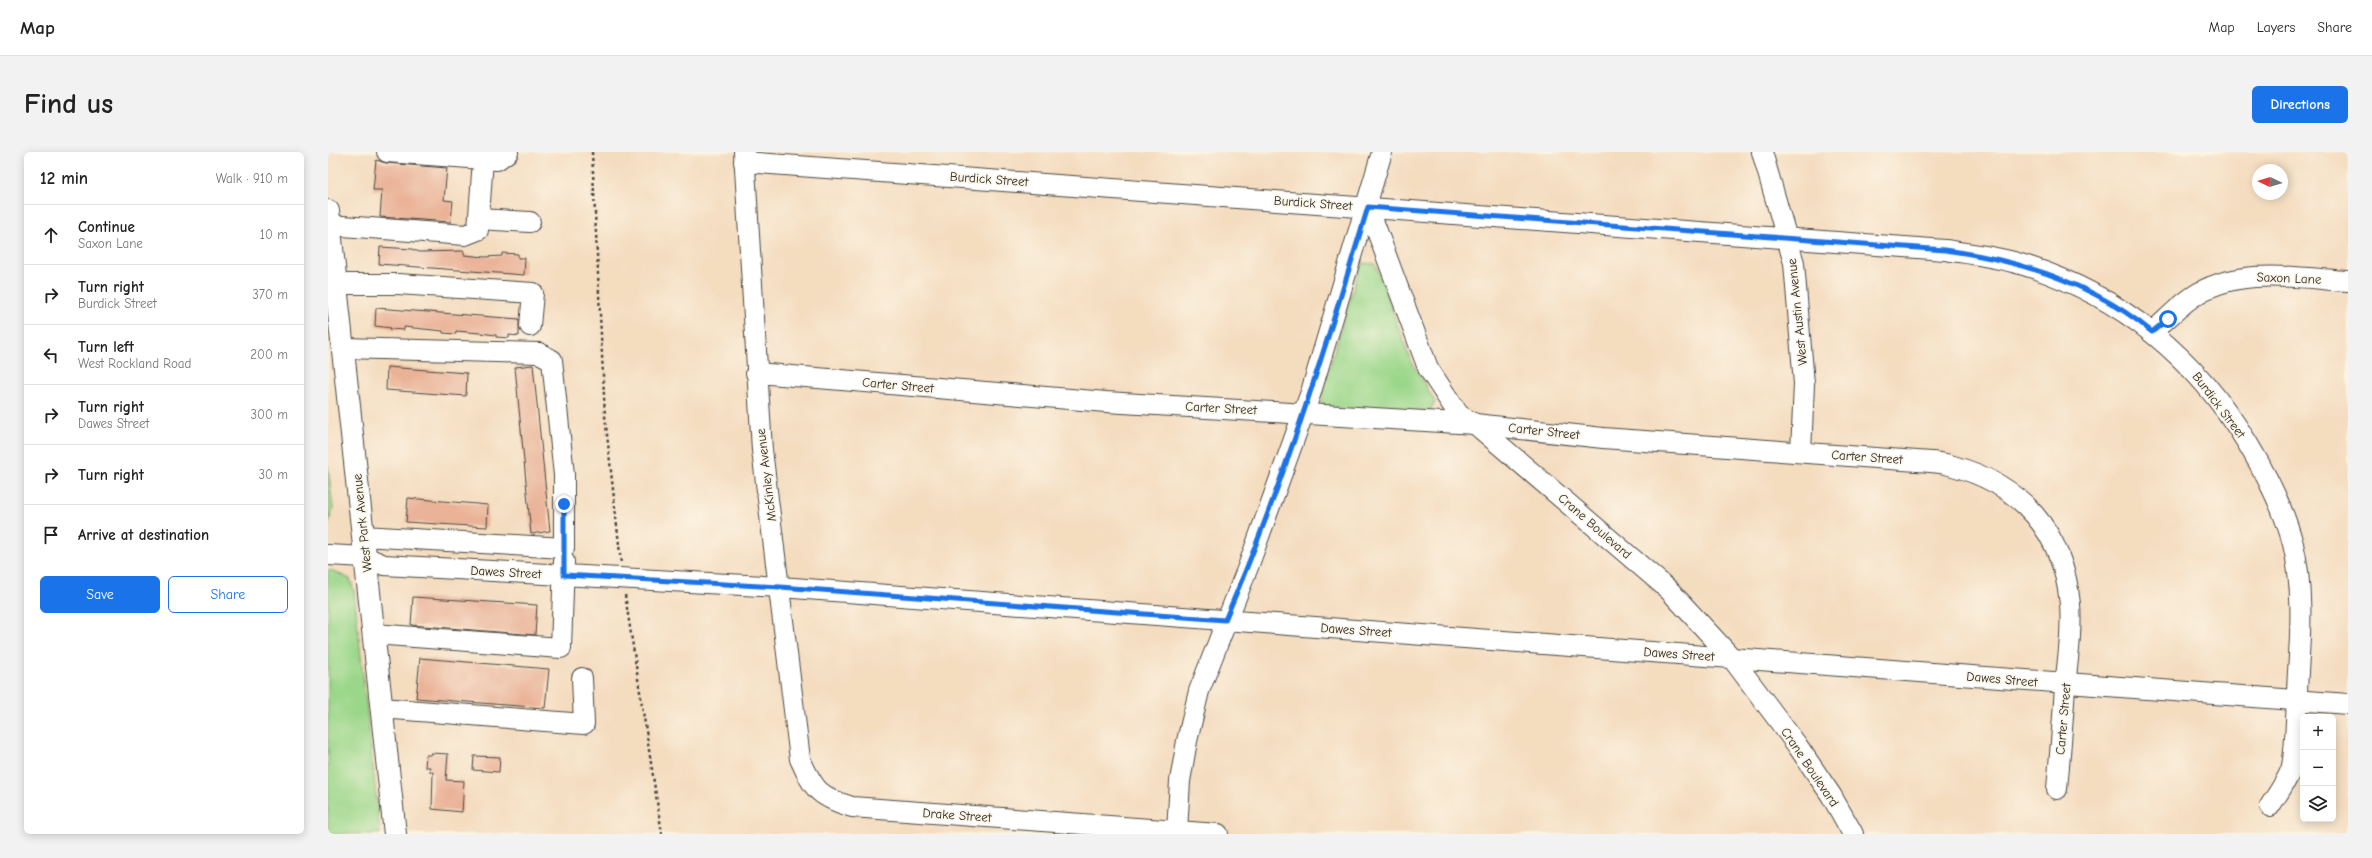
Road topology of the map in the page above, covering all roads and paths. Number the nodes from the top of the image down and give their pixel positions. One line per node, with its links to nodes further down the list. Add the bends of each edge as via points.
1 (387, 152): 7 (street)
2 (508, 152): 7 (street, via 497,160)
3 (592, 152): 27 (path, via 605,416)
4 (1382, 152): 8 (street)
5 (1762, 152): 12 (street, West Austin Avenue)
6 (744, 157): 8 (street, Burdick Street); 18 (street, McKinley Avenue)
7 (483, 159): 10 (street)
8 (1368, 207): 12 (street, Burdick Street); 19 (street, via 1312,392); 20 (street, Crane Boulevard, via 1428,368 1459,415)
9 (329, 218): 10 (street, via 465,235 478,230); 14 (main road, West Park Avenue)
10 (479, 219): 11 (street)
11 (530, 222)
12 (1788, 239): 16 (street, Burdick Street, via 1945,250 2026,265 2066,280 2104,299); 21 (street, West Austin Avenue, via 1794,263 1802,334)
13 (2348, 281): 16 (street, Saxon Lane, via 2259,275 2222,283 2192,297)
14 (336, 284): 15 (street, via 398,284 533,293); 17 (main road, West Park Avenue)
15 (530, 326)
16 (2152, 332): 34 (street, Burdick Street, via 2202,379 2235,424 2259,463 2280,508 2292,543 2298,580 2301,630)
17 (343, 348): 22 (main road, West Park Avenue); 23 (street, via 539,353 552,360 564,475)
18 (756, 373): 19 (street, Carter Street, via 1106,402); 28 (street, McKinley Avenue, via 762,450)
19 (1303, 412): 20 (street, Carter Street); 29 (street, via 1248,567)
20 (1475, 424): 21 (street, Carter Street, via 1603,438); 31 (street, Crane Boulevard, via 1669,590)
21 (1802, 452): 33 (street, Carter Street, via 1951,465 1977,473 2006,489 2028,507 2044,525 2059,553 2070,603)
22 (363, 536): 23 (street); 25 (main road, West Park Avenue)
23 (564, 548): 26 (street)
24 (328, 555): 25 (street, Dawes Street)
25 (365, 557): 26 (street, Dawes Street, via 384,565); 30 (main road, West Park Avenue)
26 (564, 575): 27 (street, Dawes Street); 30 (street, via 561,648)
27 (623, 579): 28 (street, Dawes Street); 42 (path)
28 (780, 587): 29 (street, Dawes Street); 38 (street, McKinley Avenue, via 800,759 810,782)
29 (1225, 620): 31 (street, Dawes Street); 40 (street, via 1199,690 1186,741)
30 (374, 634): 36 (main road, West Park Avenue)
31 (1731, 657): 33 (street, Dawes Street); 44 (street, Crane Boulevard, via 1797,745 1831,795)
32 (582, 678): 36 (street, via 584,724)
33 (2066, 684): 34 (street, Dawes Street); 37 (street, Carter Street)
34 (2296, 701): 35 (street, Dawes Street); 39 (street, Burdick Street, via 2292,768)
35 (2348, 704)
36 (381, 708): 41 (main road, West Park Avenue)
37 (2057, 789)
38 (819, 792): 40 (street, Drake Street, via 835,802 852,807)
39 (2270, 806)
40 (1177, 831): 43 (street, Drake Street)
41 (395, 834)
42 (662, 834)
43 (1218, 834)
44 (1853, 834)

